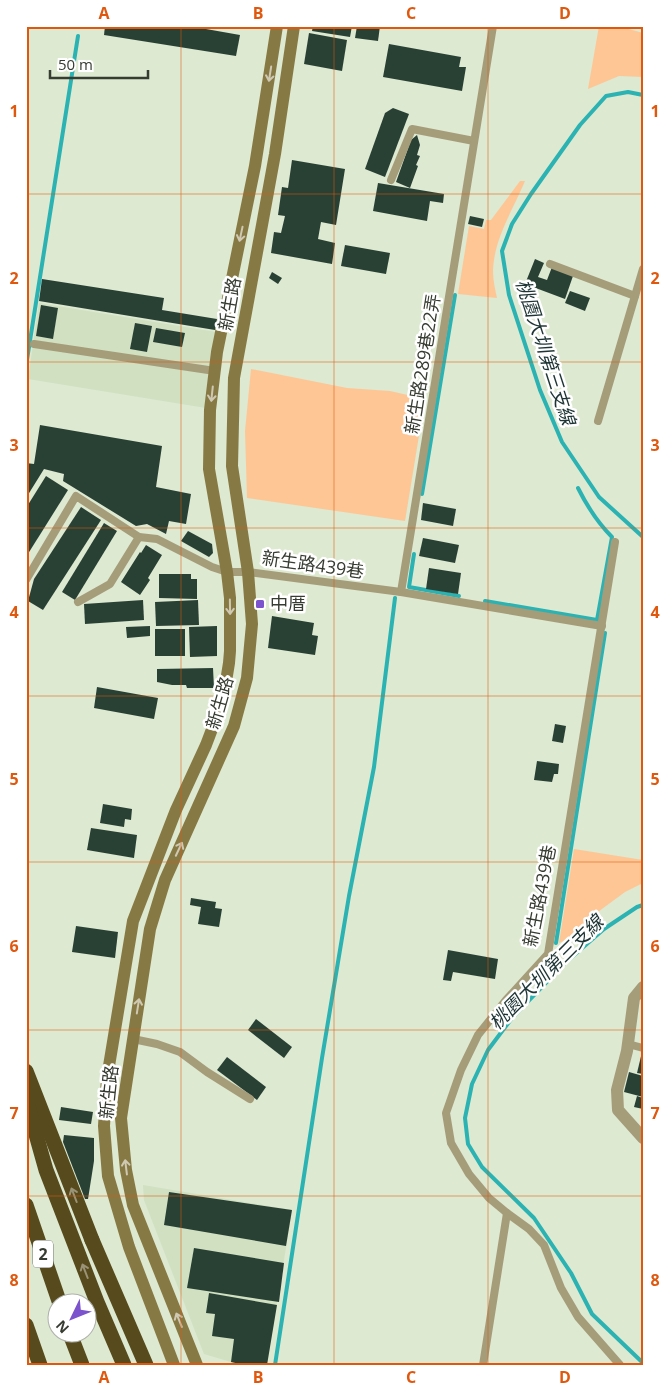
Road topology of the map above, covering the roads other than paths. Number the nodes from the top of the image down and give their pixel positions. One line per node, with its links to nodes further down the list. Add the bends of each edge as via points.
1 (277, 26): 10 (main road, 新生路, one-way to 10, via 255,166)
2 (294, 26): 15 (main road, 新生路, via 275,154 234,378 232,466)
3 (493, 26): 4 (lane, 新生路289巷22弄)
4 (474, 141): 5 (lane, via 412,129); 17 (lane, 新生路289巷22弄)
5 (391, 180)
6 (550, 264): 8 (lane)
7 (643, 269): 8 (lane)
8 (635, 296): 11 (lane)
9 (34, 344): 10 (lane)
10 (215, 371): 14 (main road, 新生路, one-way to 14, via 210,410 209,469)
11 (598, 421)
12 (140, 537): 14 (lane, via 157,539); 16 (lane, via 76,496); 18 (lane, via 110,584)
13 (615, 542): 19 (lane, 新生路439巷)
14 (227, 572): 15 (lane, 新生路439巷); 37 (main road, 新生路, one-way to 37, via 230,651 222,700 133,921 107,1078 104,1126 108,1176 129,1247)
15 (248, 572): 17 (lane, 新生路439巷); 21 (main road, 新生路, one-way to 15, via 150,929 165,880 234,726 247,678 252,624)
16 (26, 580)
17 (401, 592): 19 (lane, 新生路439巷)
18 (78, 602)
19 (602, 626): 29 (lane, 新生路439巷, via 548,954 478,1035 446,1113 451,1143 469,1174)
20 (643, 987): 22 (street, via 634,998)
21 (133, 1039): 26 (lane, via 180,1052); 38 (main road, 新生路, one-way to 21, via 133,1205 126,1170 121,1118)
22 (628, 1044): 23 (lane); 27 (street, via 617,1090 618,1110)
23 (643, 1048)
24 (26, 1071): 36 (highway, one-way to 24, bridge, via 92,1240)
25 (26, 1099): 35 (highway, one-way to 25, via 46,1170)
26 (250, 1099)
27 (643, 1138)
28 (26, 1205): 30 (highway, 2)
29 (507, 1213): 39 (lane); 40 (lane, 新生路439巷, via 544,1245 561,1288 578,1317)
30 (57, 1294)
31 (26, 1325): 33 (highway)
32 (74, 1344): 34 (highway)
33 (40, 1365)
34 (82, 1365)
35 (124, 1365)
36 (146, 1365)
37 (174, 1365)
38 (197, 1365)
39 (483, 1365)
40 (620, 1365)

